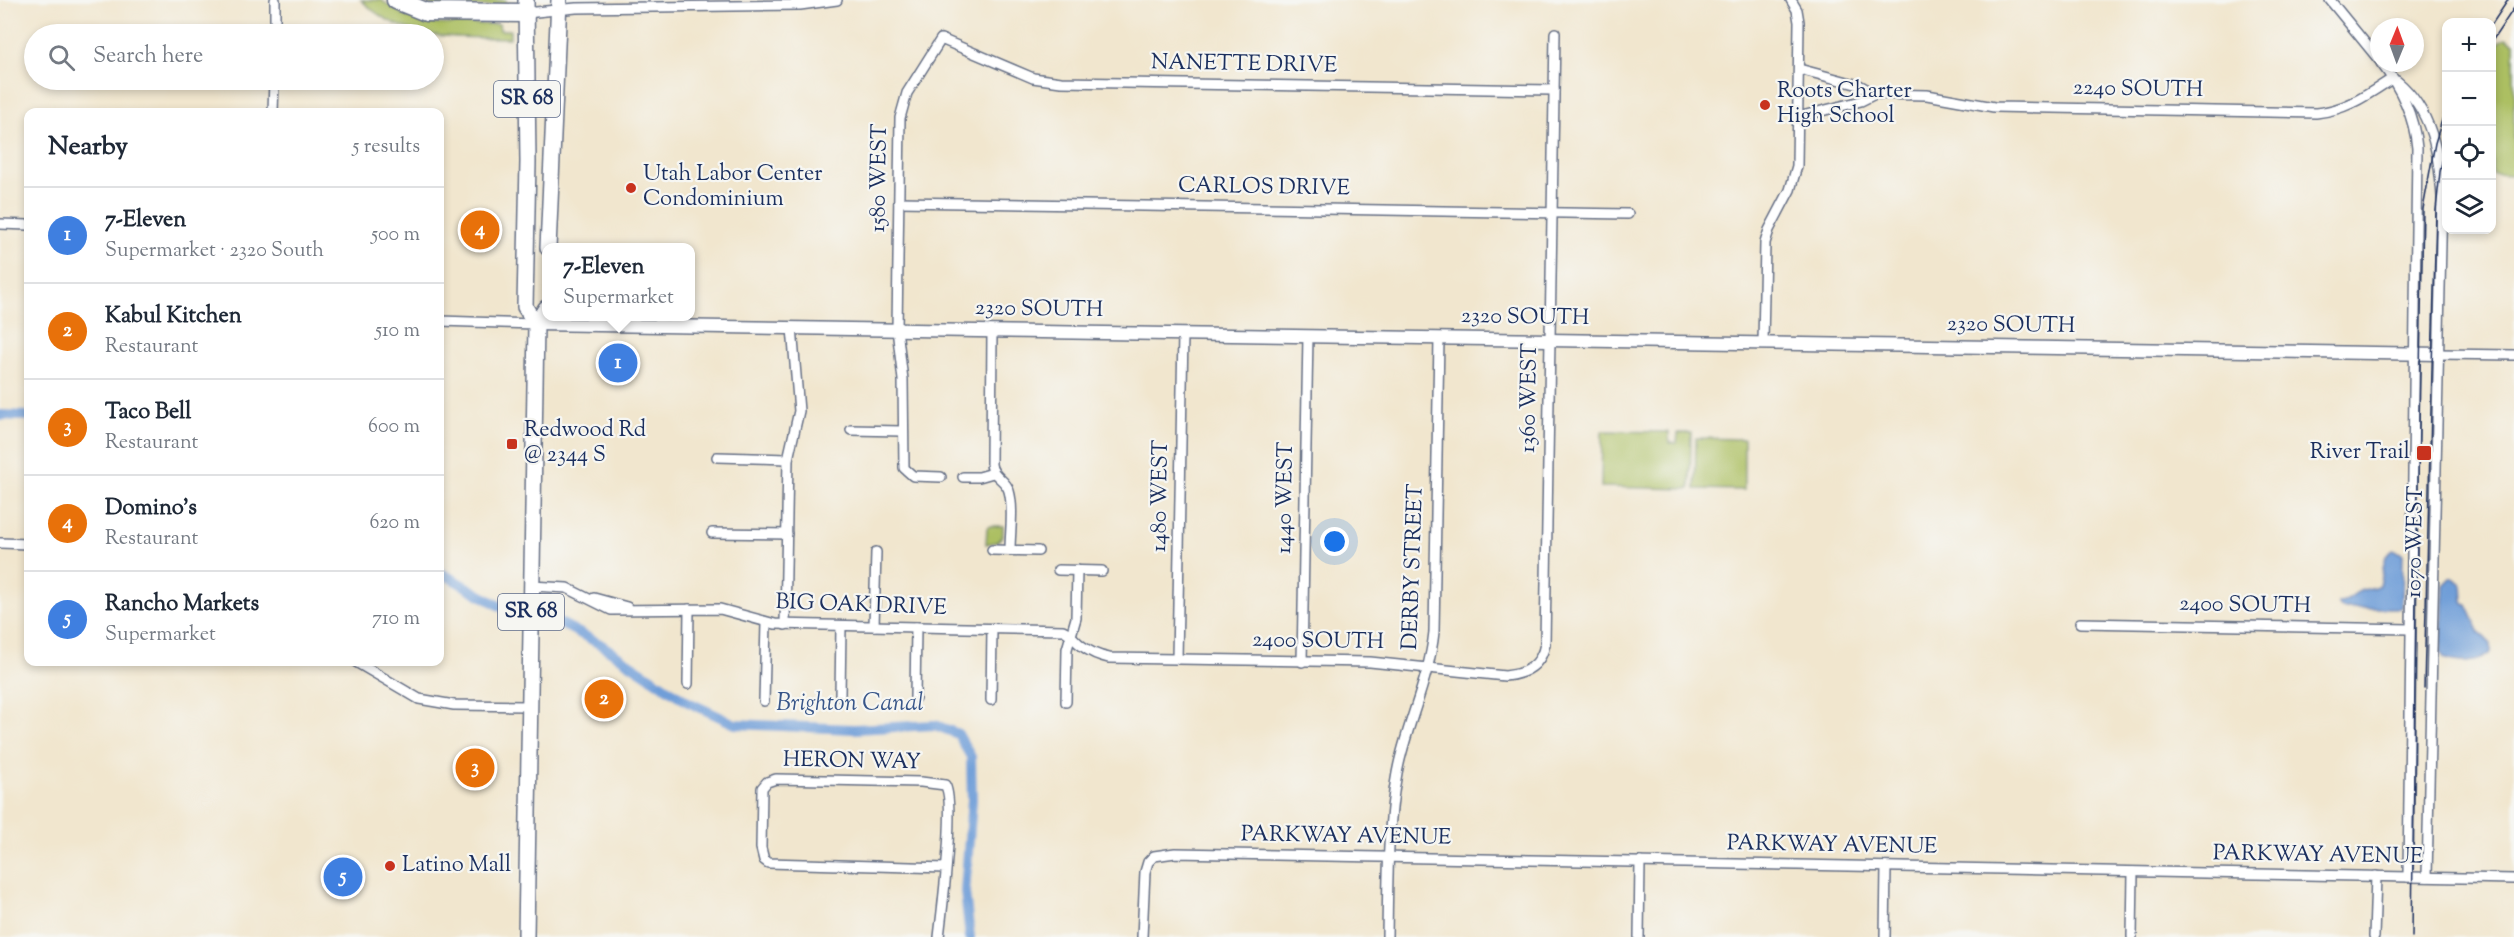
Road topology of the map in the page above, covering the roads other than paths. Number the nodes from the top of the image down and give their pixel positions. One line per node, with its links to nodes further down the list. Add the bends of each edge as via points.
1 (275, 0): 8 (street)
2 (396, 0): 7 (highway, via 426,12)
3 (837, 0): 6 (street, via 796,5)
4 (1791, 0): 12 (street, via 1799,22)
5 (2330, 0): 11 (street, 1070 WEST)
6 (559, 5): 7 (street); 25 (main road, SR 68)
7 (526, 7): 28 (main road, SR 68, via 525,307)
8 (274, 24)
9 (1555, 33): 16 (street, 1360 WEST)
10 (941, 39): 16 (street, NANETTE DRIVE, via 1033,78 1061,82); 20 (street, 1580 WEST, via 907,93 900,118)
11 (2370, 50)
12 (1799, 69): 17 (street, 2240 SOUTH); 19 (street)
13 (2388, 72): 14 (street, 1070 WEST)
14 (2393, 78): 17 (street, 2240 SOUTH, via 2351,106 2316,113 1994,107 1927,96); 37 (street, 1070 WEST, via 2409,108 2417,148); 38 (street, 1070 WEST, via 2407,89 2427,120 2440,172)
15 (274, 90): 18 (street)
16 (1554, 90): 21 (street, 1360 WEST)
17 (1875, 94): 19 (street, 2240 SOUTH)
18 (273, 108)
19 (1798, 117): 36 (street, via 1794,180 1765,243)
20 (899, 202): 21 (street, CARLOS DRIVE); 30 (street, 1580 WEST)
21 (1552, 213): 22 (street, CARLOS DRIVE); 35 (street, 1360 WEST)
22 (1628, 214)
23 (0, 224): 24 (street)
24 (24, 225)
25 (548, 243)
26 (542, 314): 28 (main road)
27 (444, 321): 28 (street)
28 (536, 324): 29 (street, 2320 SOUTH); 58 (main road, SR 68)
29 (792, 328): 30 (street, 2320 SOUTH); 43 (street, via 799,411)
30 (897, 329): 31 (street, 2320 SOUTH); 41 (street, 1580 WEST, via 903,380)
31 (992, 331): 32 (street, 2320 SOUTH); 44 (street)
32 (1183, 334): 33 (street, 2320 SOUTH); 71 (street, 1480 WEST)
33 (1308, 336): 34 (street, 2320 SOUTH); 72 (street, 1440 WEST)
34 (1439, 338): 35 (street, 2320 SOUTH); 74 (street, DERBY STREET, via 1434,632)
35 (1551, 339): 36 (street, 2320 SOUTH); 70 (street, 1360 WEST)
36 (1763, 343): 37 (street, 2320 SOUTH)
37 (2414, 353): 38 (street, 2320 SOUTH); 67 (street, 1070 WEST)
38 (2439, 354): 39 (street, 2320 SOUTH); 89 (street, 1070 WEST)
39 (2514, 355)
40 (851, 430): 41 (street)
41 (902, 431): 45 (street, 1580 WEST, via 907,472 917,477)
42 (717, 457): 43 (street)
43 (788, 459): 48 (street)
44 (993, 473): 46 (street); 52 (street, via 1007,485 1010,495)
45 (941, 477)
46 (963, 477)
47 (712, 533): 48 (street)
48 (787, 534): 62 (street)
49 (0, 543): 50 (street)
50 (24, 544)
51 (992, 550): 52 (street)
52 (1010, 550): 53 (street)
53 (1038, 550)
54 (876, 552): 64 (street)
55 (1058, 570): 56 (street)
56 (1077, 570): 57 (street); 68 (street)
57 (1102, 571)
58 (531, 586): 59 (street, BIG OAK DRIVE, via 567,588 630,608); 81 (main road, SR 68)
59 (689, 609): 60 (street, BIG OAK DRIVE, via 730,611); 75 (street)
60 (765, 623): 62 (street, BIG OAK DRIVE); 78 (street)
61 (2080, 623): 67 (street, 2400 SOUTH)
62 (785, 625): 63 (street, BIG OAK DRIVE)
63 (841, 626): 64 (street, BIG OAK DRIVE); 76 (street)
64 (874, 626): 65 (street, BIG OAK DRIVE)
65 (916, 627): 66 (street, BIG OAK DRIVE); 77 (street)
66 (992, 628): 68 (street, BIG OAK DRIVE, via 1063,630); 79 (street)
67 (2410, 629): 88 (street, 1070 WEST)
68 (1072, 635): 69 (street, BIG OAK DRIVE); 80 (street, via 1068,643)
69 (1087, 648): 71 (street, 2400 SOUTH, via 1109,658)
70 (1543, 657): 74 (street, 2400 SOUTH, via 1525,673 1515,675)
71 (1177, 659): 72 (street, 2400 SOUTH)
72 (1302, 662): 74 (street, 2400 SOUTH, via 1370,662)
73 (363, 666): 81 (street, via 427,701)
74 (1428, 668): 82 (street, DERBY STREET, via 1397,771)
75 (688, 684)
76 (840, 696)
77 (915, 698)
78 (764, 700)
79 (991, 700)
80 (1066, 702)
81 (530, 706): 91 (main road, SR 68)
82 (1388, 857): 83 (street, PARKWAY AVENUE); 93 (street, PARKWAY AVENUE, via 1159,854 1150,859 1145,872); 94 (street, DERBY STREET)
83 (1640, 862): 84 (street, PARKWAY AVENUE); 95 (street)
84 (1886, 867): 86 (street, PARKWAY AVENUE); 96 (street)
85 (946, 868): 85 (street, HERON WAY, via 949,797 945,785 776,779 762,788 764,860 777,865); 92 (street)
86 (2133, 872): 87 (street, PARKWAY AVENUE); 97 (street)
87 (2376, 876): 88 (street, PARKWAY AVENUE); 98 (street)
88 (2408, 877): 89 (street, PARKWAY AVENUE)
89 (2427, 877): 90 (street, PARKWAY AVENUE)
90 (2514, 879)
91 (526, 937)
92 (939, 937)
93 (1142, 937)
94 (1388, 937)
95 (1639, 937)
96 (1885, 937)
97 (2132, 937)
98 (2374, 937)

